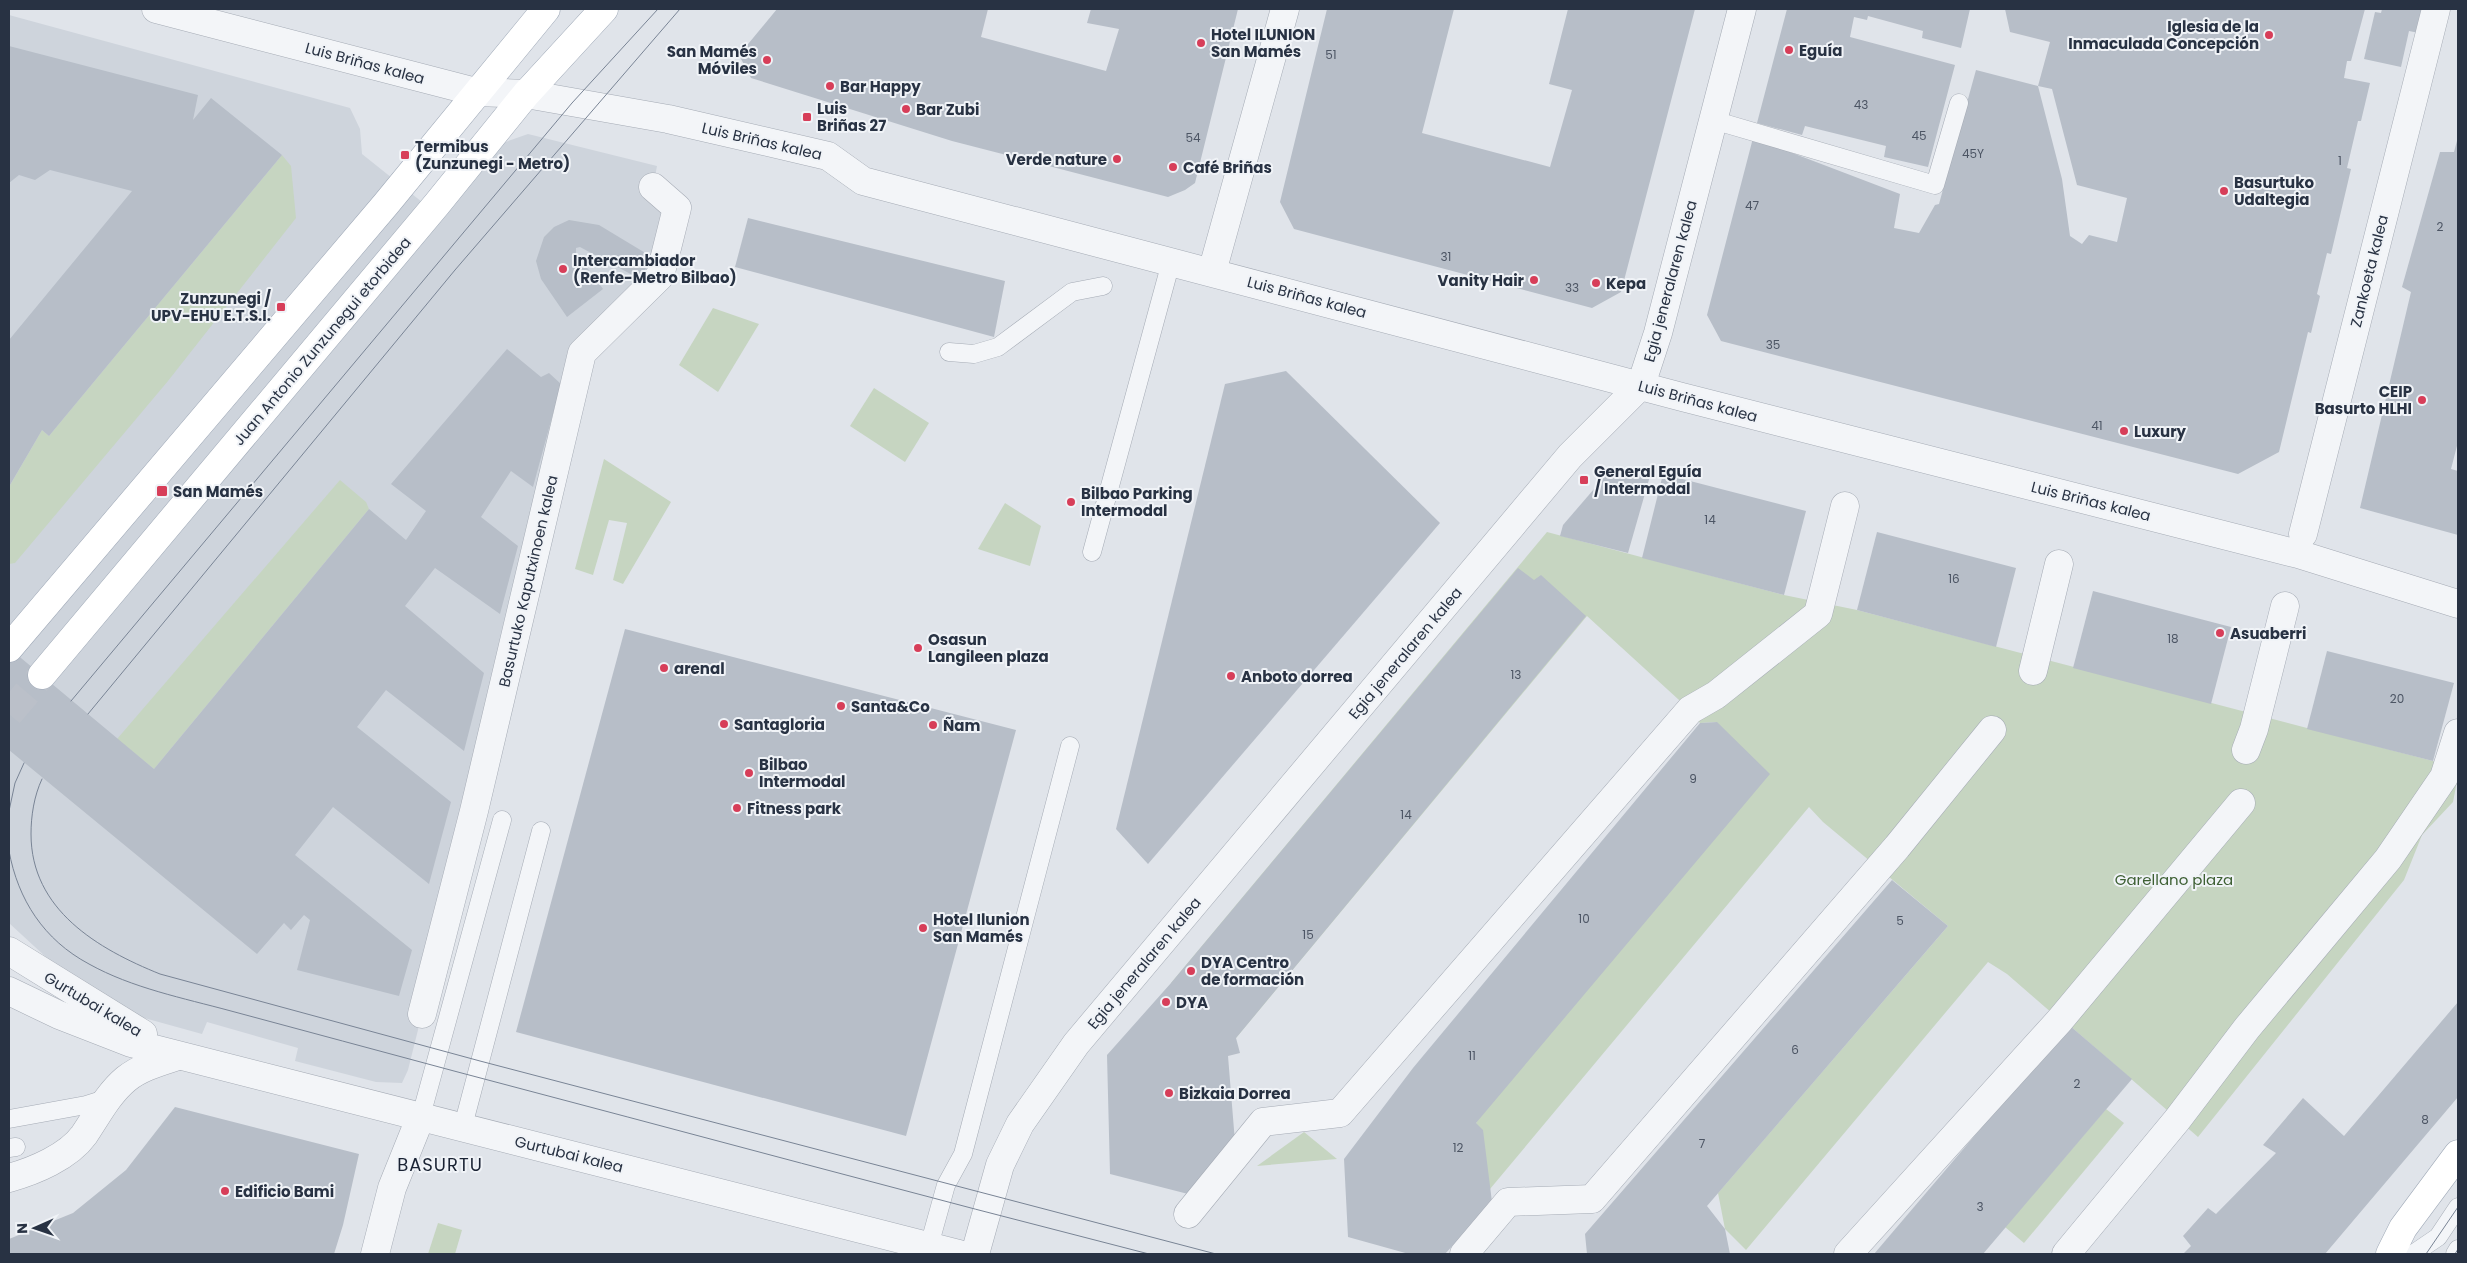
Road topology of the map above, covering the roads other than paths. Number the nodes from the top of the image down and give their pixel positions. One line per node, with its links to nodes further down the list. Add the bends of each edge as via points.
1 (156, 9): 7 (street, Luis Briñas kalea)
2 (546, 9): 7 (main road)
3 (604, 9): 8 (main road, Juan Antonio Zunzunegui etorbidea)
4 (1285, 9): 13 (street)
5 (1742, 9): 10 (street, Egia jeneralaren kalea)
6 (2436, 9): 18 (street, Zankoeta kalea)
7 (476, 92): 8 (street, Luis Briñas kalea); 23 (main road, via 386,204)
8 (526, 94): 12 (street, Luis Briñas kalea, via 668,119 828,156 863,181); 25 (main road, Juan Antonio Zunzunegui etorbidea)
9 (1959, 103): 10 (lane, via 1935,185)
10 (1713, 120): 16 (street, Egia jeneralaren kalea, via 1658,333)
11 (653, 187): 35 (street, Basurtuko Kaputxinoen kalea, via 676,208 669,244 660,276 582,353)
12 (1171, 262): 13 (street, Luis Briñas kalea); 19 (lane)
13 (1212, 272): 16 (street, Luis Briñas kalea)
14 (1103, 286): 15 (lane, via 1072,292 998,347 974,354)
15 (949, 352)
16 (1641, 385): 21 (street, Luis Briñas kalea, via 2298,554); 49 (street, Egia jeneralaren kalea, via 1570,456 1076,1044 1020,1124 1000,1166)
17 (1845, 506): 44 (street, via 1818,614 1716,695 1690,710 1340,1113 1264,1122)
18 (2302, 534)
19 (1092, 552)
20 (2059, 564): 24 (street)
21 (2458, 604)
22 (2285, 606): 29 (street)
23 (9, 648)
24 (2033, 671)
25 (42, 675)
26 (1992, 730): 50 (street, via 1897,847 1592,1199 1508,1202)
27 (2458, 733): 52 (street, via 2444,777 2388,859 2247,1028 2177,1120)
28 (1070, 746): 45 (lane, via 963,1154 946,1185)
29 (2246, 750)
30 (2241, 802): 51 (street, via 2060,1020)
31 (502, 820): 38 (lane)
32 (541, 831): 40 (lane)
33 (9, 951): 36 (street, Gurtubai kalea)
34 (9, 991): 36 (street, Gurtubai kalea, via 131,1043)
35 (422, 1014)
36 (178, 1056): 37 (street, via 143,1068); 38 (street, Gurtubai kalea)
37 (109, 1098): 39 (lane); 42 (street, via 83,1137 57,1158 32,1172)
38 (421, 1116): 40 (street, Gurtubai kalea); 47 (street, via 392,1188)
39 (9, 1120)
40 (463, 1126): 45 (street, Gurtubai kalea)
41 (2458, 1154): 53 (main road, via 2403,1228)
42 (9, 1178)
43 (2458, 1207): 54 (lane, via 2438,1237)
44 (1188, 1214)
45 (929, 1246): 48 (street, Gurtubai kalea)
46 (2458, 1249): 55 (lane)
47 (375, 1254)
48 (959, 1254)
49 (975, 1254)
50 (1464, 1254)
51 (1848, 1254)
52 (2066, 1254)
53 (2390, 1254)
54 (2413, 1254)
55 (2455, 1254)

